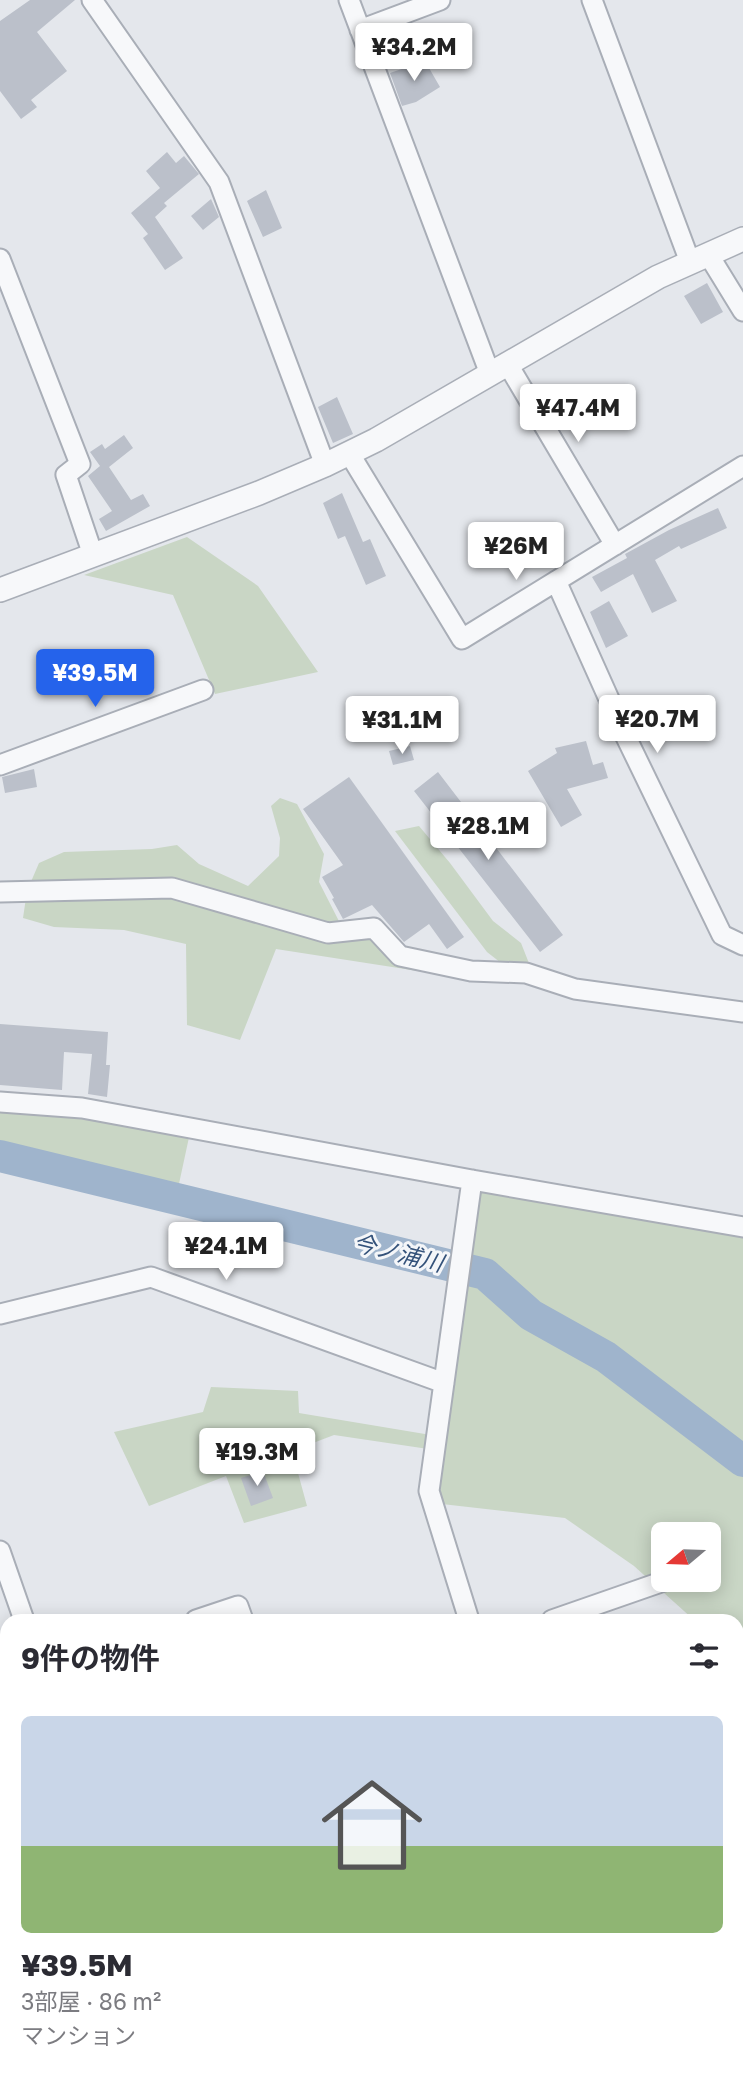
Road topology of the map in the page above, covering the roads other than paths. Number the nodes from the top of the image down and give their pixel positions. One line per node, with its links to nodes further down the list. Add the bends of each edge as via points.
1 (92, 0): 12 (street, via 219,182)
2 (349, 0): 5 (street)
3 (440, 0): 5 (street)
4 (592, 0): 7 (street)
5 (360, 30): 10 (street)
6 (743, 239): 7 (street)
7 (699, 258): 9 (street); 10 (street)
8 (0, 259): 15 (street, via 80,464 66,475)
9 (743, 311)
10 (498, 368): 11 (street); 14 (street)
11 (349, 453): 12 (street); 16 (street, via 462,639)
12 (325, 464): 15 (street)
13 (743, 467): 14 (street)
14 (615, 545): 16 (street)
15 (93, 555): 17 (street)
16 (556, 581): 21 (street, via 722,935)
17 (0, 590)
18 (203, 690): 19 (street)
19 (0, 765)
20 (0, 892): 22 (street, via 172,888 328,933 374,928 400,956 471,971 526,973 575,989)
21 (743, 945)
22 (743, 1012)
23 (0, 1102): 24 (street, via 82,1108)
24 (472, 1180): 25 (street); 27 (street)
25 (743, 1227)
26 (0, 1314): 27 (street, via 151,1277)
27 (444, 1383): 33 (street, via 429,1491)
28 (0, 1551): 30 (street)
29 (651, 1586): 34 (street)
30 (22, 1614)
31 (214, 1614): 32 (street, via 238,1606)
32 (241, 1614)
33 (467, 1614)
34 (583, 1614)

